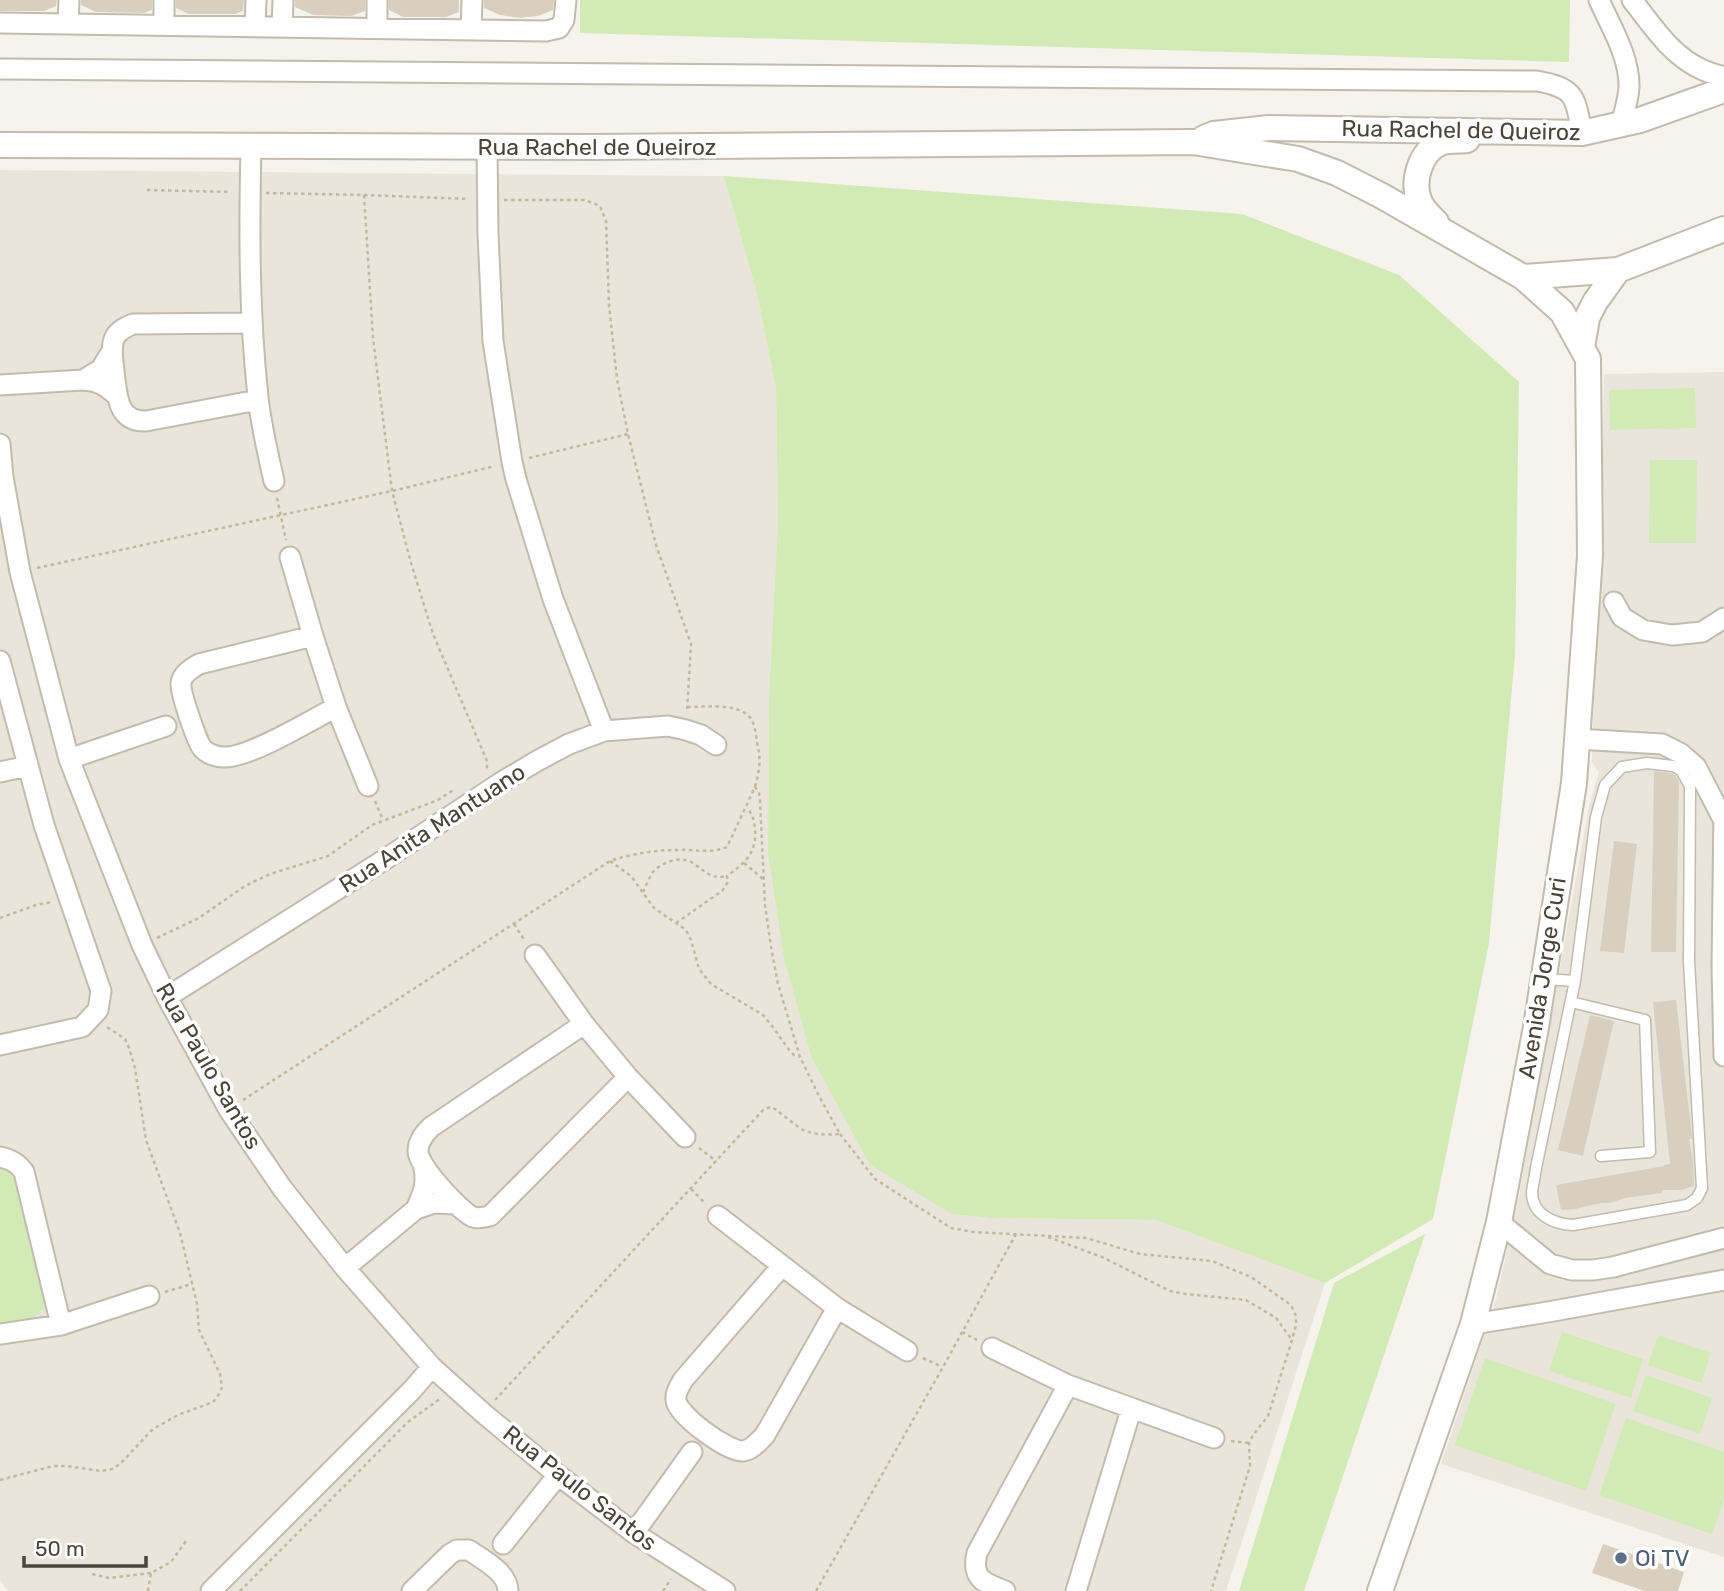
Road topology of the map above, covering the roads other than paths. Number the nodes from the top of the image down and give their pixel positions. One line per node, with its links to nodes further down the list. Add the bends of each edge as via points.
1 (69, 0): 11 (street)
2 (164, 0): 12 (street)
3 (256, 0): 13 (street)
4 (283, 0): 14 (street)
5 (377, 0): 15 (street)
6 (472, 0): 16 (street)
7 (566, 0): 16 (street, via 564,20 553,30)
8 (1599, 0): 20 (street, via 1626,65 1629,86)
9 (1632, 0): 18 (street, via 1682,58)
10 (0, 23): 11 (street)
11 (68, 24): 12 (street)
12 (164, 25): 13 (street)
13 (255, 26): 14 (street)
14 (282, 27): 15 (street)
15 (377, 28): 16 (street)
16 (471, 29)
17 (0, 69): 22 (street, via 1537,81 1573,95)
18 (1724, 77)
19 (1724, 90): 20 (street, Rua Rachel de Queiroz)
20 (1621, 125): 22 (street, Rua Rachel de Queiroz)
21 (1482, 130): 22 (street, Rua Rachel de Queiroz); 23 (street, Rua Rachel de Queiroz, via 1269,128 1214,134); 28 (street, via 1470,140 1441,142 1419,166 1419,200)
22 (1582, 133)
23 (1193, 142): 26 (street, Rua Rachel de Queiroz); 28 (street, Rua Rachel de Queiroz, via 1298,159 1337,173)
24 (0, 145): 25 (street, Rua Rachel de Queiroz)
25 (251, 146): 26 (street, Rua Rachel de Queiroz); 31 (street)
26 (487, 147): 48 (street, via 493,341 512,462 553,598)
27 (1724, 229): 29 (street)
28 (1448, 234): 30 (street, Rua Rachel de Queiroz)
29 (1618, 270): 30 (street); 32 (street, via 1587,318)
30 (1523, 277): 32 (street, Rua Rachel de Queiroz, via 1562,312)
31 (252, 323): 33 (street, via 133,324 122,328); 37 (street)
32 (1582, 347): 50 (street, Avenida Jorge Curi, via 1588,359 1590,556)
33 (112, 351): 34 (street, via 101,369); 36 (street)
34 (83, 380): 35 (street); 36 (street, via 104,384)
35 (0, 385)
36 (116, 395): 37 (street, via 120,407 137,421)
37 (258, 400): 39 (street)
38 (0, 444): 52 (street, Rua Paulo Santos, via 20,572)
39 (274, 481)
40 (290, 557): 43 (street)
41 (1614, 602): 42 (street, via 1622,617 1643,630 1672,635 1702,632)
42 (1724, 618)
43 (313, 636): 45 (street, via 199,664 184,677); 46 (street)
44 (0, 661): 53 (street)
45 (183, 697): 47 (street); 49 (street)
46 (336, 707): 49 (street, via 234,757 211,755); 55 (street)
47 (166, 726): 49 (street); 52 (street)
48 (604, 730): 51 (street, Rua Anita Mantuano, via 668,726 701,735); 60 (street, Rua Anita Mantuano, via 528,766)
49 (197, 738)
50 (1577, 739): 56 (street, via 1662,744 1680,753 1696,767); 58 (street, Avenida Jorge Curi)
51 (716, 745)
52 (69, 759): 60 (street, Rua Paulo Santos)
53 (28, 766): 54 (street); 63 (street, via 101,991 96,1013 82,1027)
54 (0, 772)
55 (368, 786)
56 (1723, 814): 64 (street)
57 (535, 955): 62 (street)
58 (1544, 979): 59 (lane); 73 (street, Avenida Jorge Curi)
59 (1575, 981): 61 (lane); 61 (lane, via 1596,817 1605,785 1622,767 1647,763 1673,766 1681,770 1690,786 1689,961 1702,1188 1687,1205 1573,1225 1551,1221 1537,1207 1532,1194 1536,1168)
60 (167, 997): 76 (street, Rua Paulo Santos, via 229,1110)
61 (1570, 1002): 67 (lane, via 1645,1020 1650,1152)
62 (584, 1024): 65 (street); 69 (street, via 431,1127 418,1150)
63 (0, 1045)
64 (1724, 1056)
65 (628, 1077): 66 (street); 70 (street, via 490,1216 474,1217)
66 (685, 1137)
67 (1601, 1156)
68 (0, 1157): 81 (street, via 14,1161 24,1172)
69 (424, 1168): 70 (street); 71 (street, via 425,1190)
70 (456, 1204): 71 (street, via 434,1203)
71 (416, 1209): 76 (street)
72 (718, 1216): 75 (street)
73 (1499, 1222): 74 (street, via 1550,1264 1572,1270 1613,1267); 80 (street, Avenida Jorge Curi)
74 (1724, 1238)
75 (782, 1266): 79 (street); 88 (street, via 683,1380 676,1400)
76 (345, 1268): 85 (street, Rua Paulo Santos)
77 (1724, 1280): 80 (street)
78 (149, 1296): 81 (street)
79 (837, 1308): 84 (street); 90 (street, via 765,1435 748,1450)
80 (1473, 1324): 102 (street, Avenida Jorge Curi)
81 (61, 1325): 82 (street)
82 (0, 1334)
83 (992, 1348): 86 (street)
84 (907, 1351)
85 (432, 1367): 92 (street, Rua Paulo Santos); 98 (street)
86 (1068, 1385): 87 (street); 97 (street, via 977,1553 976,1574)
87 (1131, 1410): 89 (street); 101 (street)
88 (687, 1418): 90 (street); 91 (street)
89 (1214, 1438)
90 (729, 1447): 91 (street)
91 (692, 1452): 93 (street)
92 (558, 1475): 93 (street, Rua Paulo Santos); 94 (street)
93 (634, 1532): 100 (street, Rua Paulo Santos)
94 (503, 1544): 95 (street); 96 (street, via 499,1556)
95 (472, 1552): 96 (street); 99 (street, via 463,1549 450,1554)
96 (506, 1584)
97 (998, 1589)
98 (211, 1591)
99 (412, 1591)
100 (725, 1591)
101 (1076, 1591)
102 (1380, 1591)

